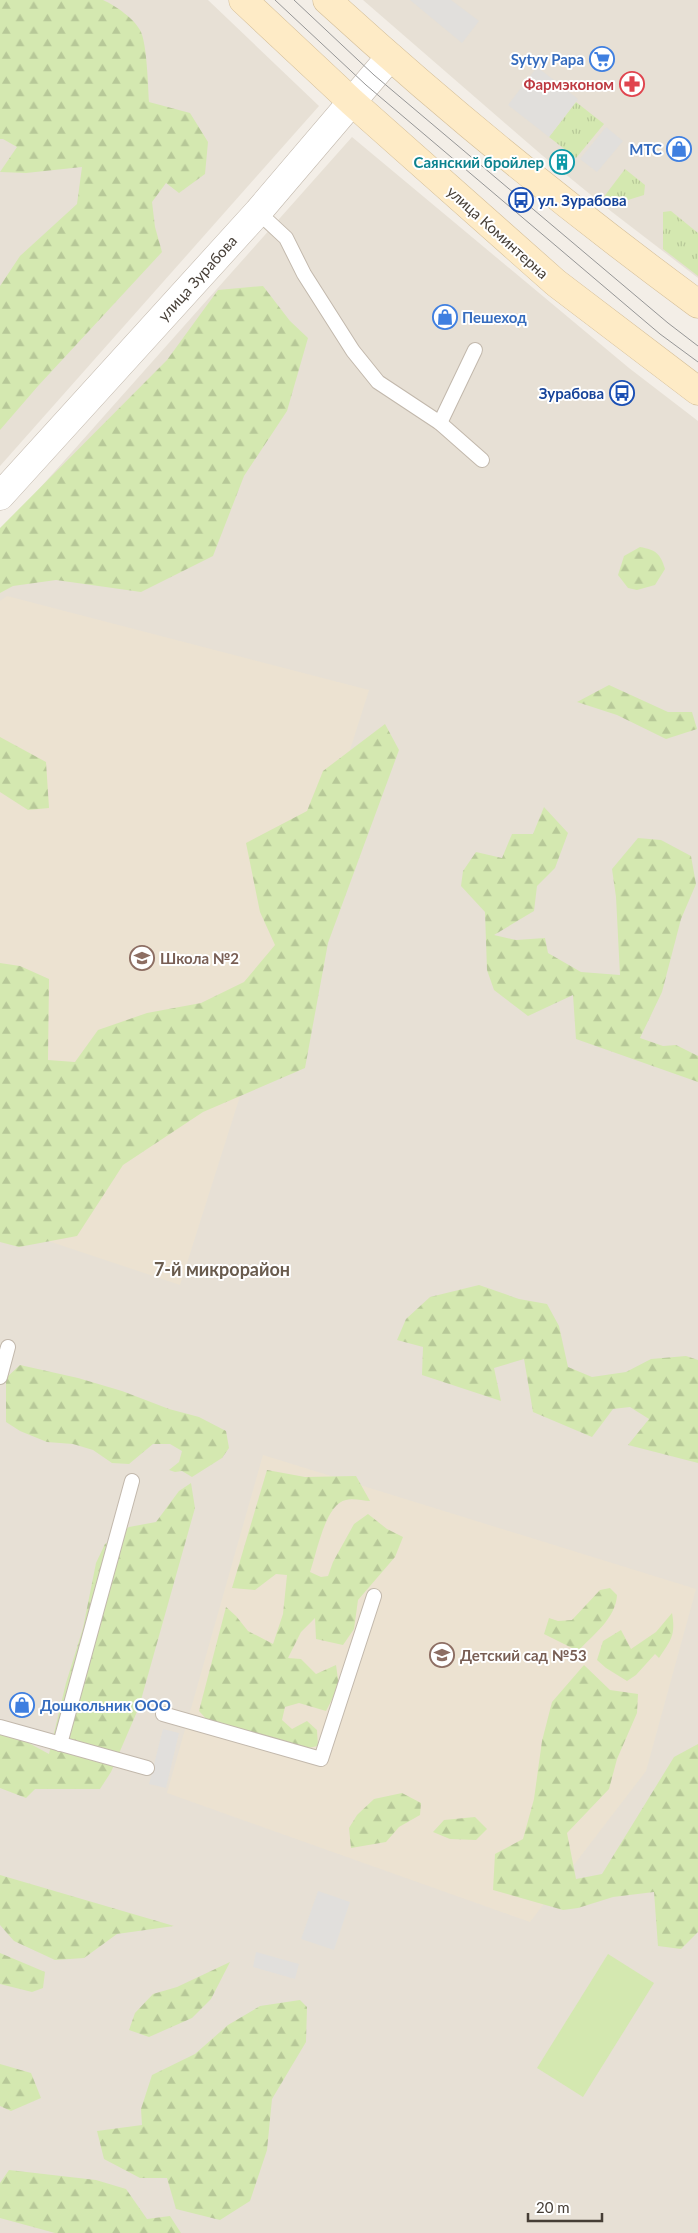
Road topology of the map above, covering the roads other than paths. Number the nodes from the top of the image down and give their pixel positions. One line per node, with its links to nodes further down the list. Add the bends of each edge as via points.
1 (243, 0): 4 (street, улица Коминтерна)
2 (327, 0): 3 (street)
3 (390, 57): 4 (street, улица Зурабова); 6 (street, via 580,216)
4 (352, 102): 5 (street, улица Зурабова); 8 (street, улица Коминтерна, via 556,283)
5 (258, 212): 9 (lane, via 286,238 304,274 353,351 378,382); 11 (street, улица Зурабова)
6 (698, 304)
7 (475, 350): 9 (lane)
8 (698, 391)
9 (440, 423): 10 (lane)
10 (482, 460)
11 (0, 496)
12 (8, 1347): 13 (lane)
13 (0, 1377)
14 (132, 1481): 18 (lane)
15 (374, 1596): 16 (lane, via 322,1759)
16 (163, 1714)
17 (0, 1727): 18 (lane)
18 (60, 1744): 19 (lane)
19 (147, 1768)

